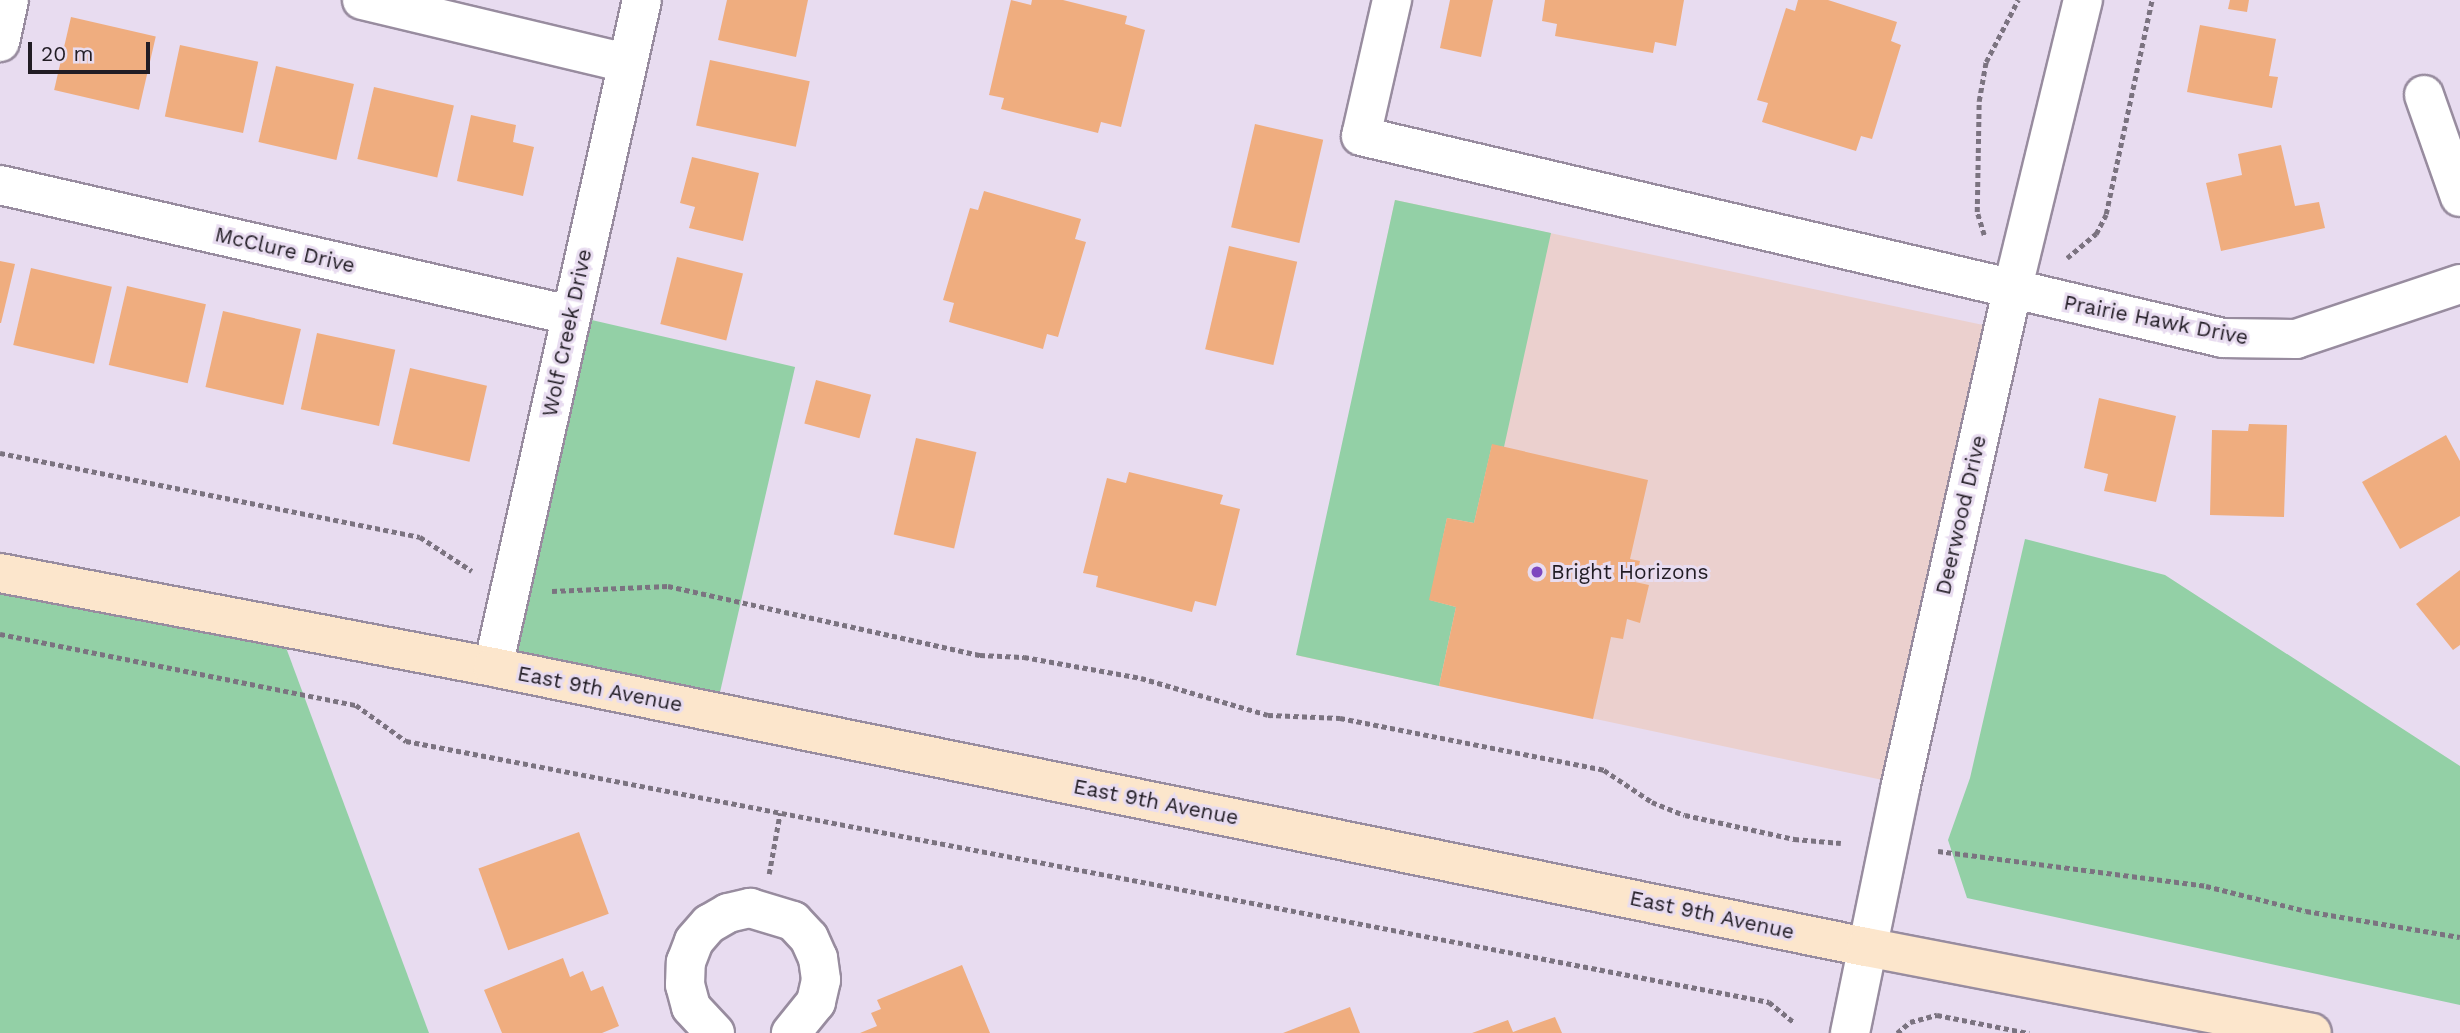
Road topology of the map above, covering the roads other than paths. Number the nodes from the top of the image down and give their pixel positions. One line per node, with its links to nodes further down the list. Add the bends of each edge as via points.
1 (9, 0): 6 (street)
2 (362, 0): 7 (street)
3 (642, 0): 7 (street, Wolf Creek Drive)
4 (1392, 0): 12 (street, Prairie Hawk Drive, via 1361,136)
5 (2083, 0): 12 (street, Deerwood Drive)
6 (0, 42)
7 (626, 63): 13 (street, Wolf Creek Drive)
8 (2424, 95): 10 (street)
9 (0, 185): 13 (street, McClure Drive)
10 (2460, 197)
11 (2460, 284): 12 (street, Prairie Hawk Drive, via 2322,332 2262,341 2223,338)
12 (2012, 291): 16 (street, Deerwood Drive)
13 (570, 316): 15 (street, Wolf Creek Drive)
14 (0, 573): 15 (main road, East 9th Avenue)
15 (493, 667): 16 (main road, East 9th Avenue)
16 (1866, 947): 19 (street, Deerwood Drive); 20 (main road, East 9th Avenue)
17 (715, 1033): 18 (street, via 691,1007 685,985 690,952 709,924 728,913 763,910 793,921 809,938 818,958 817,1002)
18 (791, 1033)
19 (1850, 1033)
20 (2312, 1033)

